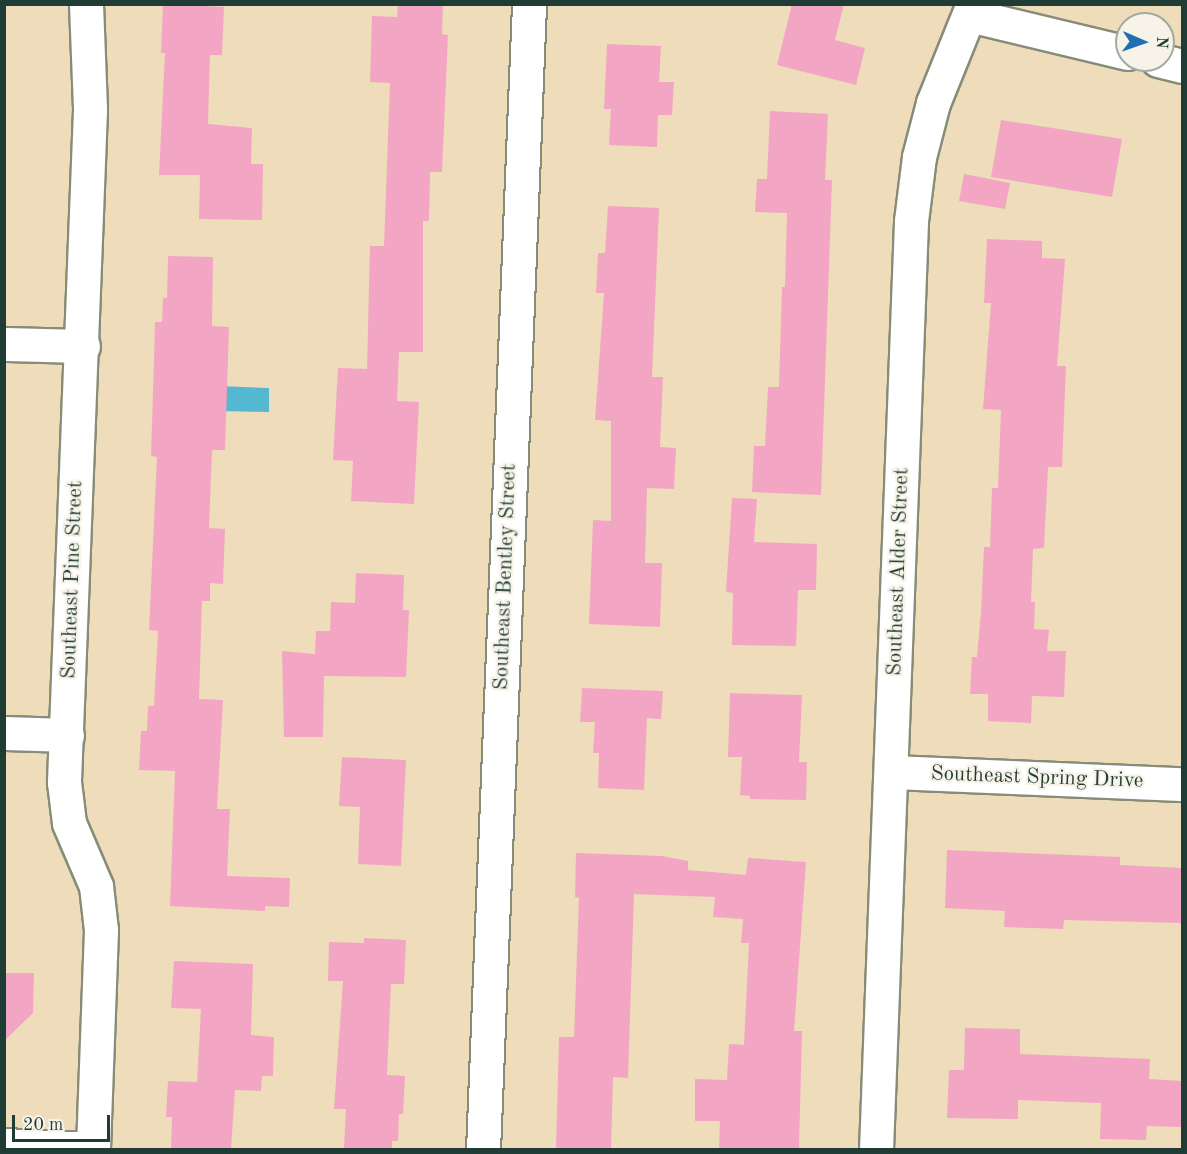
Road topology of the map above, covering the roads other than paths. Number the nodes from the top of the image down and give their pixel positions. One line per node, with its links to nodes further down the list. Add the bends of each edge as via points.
1 (86, 4): 6 (street, Southeast Pine Street, via 90,110)
2 (529, 4): 13 (street, Southeast Bentley Street)
3 (971, 10): 4 (street); 9 (street, Southeast Alder Street, via 933,103 919,157 911,221)
4 (1115, 50)
5 (4, 344): 6 (street)
6 (83, 346): 8 (street, Southeast Pine Street)
7 (4, 733): 8 (street)
8 (67, 735): 12 (street, Southeast Pine Street, via 64,782 69,823 96,886 101,930)
9 (891, 772): 10 (street, Southeast Spring Drive); 14 (street, Southeast Alder Street)
10 (1182, 784)
11 (4, 1145): 12 (street)
12 (93, 1149)
13 (483, 1149)
14 (876, 1149)

